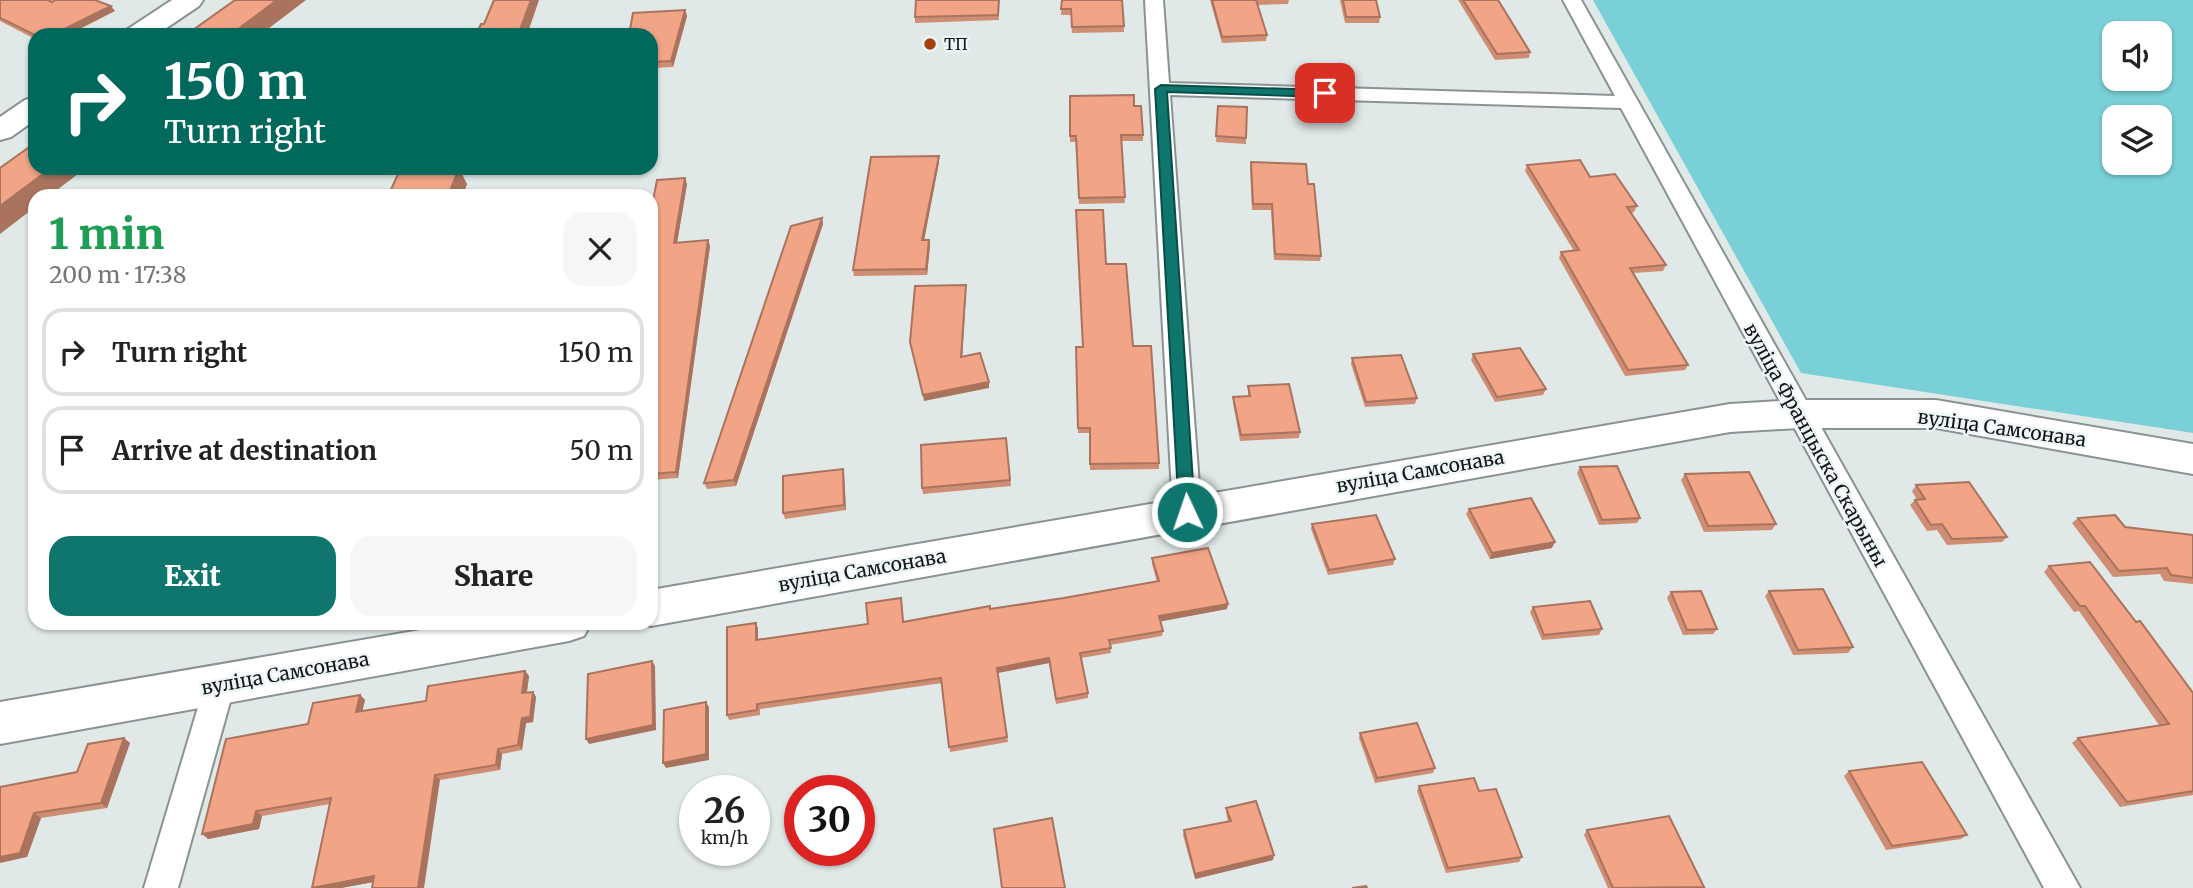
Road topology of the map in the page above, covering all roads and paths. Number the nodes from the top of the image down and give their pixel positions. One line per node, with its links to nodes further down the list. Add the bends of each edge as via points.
1 (190, 0): 4 (street)
2 (1154, 0): 5 (street)
3 (1572, 0): 6 (street, вуліца Францыска Скарыны)
4 (148, 28)
5 (1161, 89): 6 (street); 11 (street)
6 (1627, 102): 9 (street, вуліца Францыска Скарыны)
7 (28, 111): 8 (street)
8 (0, 131)
9 (1799, 414): 10 (street, вуліца Самсонава, via 1936,414); 11 (street, вуліца Самсонава, via 1730,418); 17 (street, вуліца Францыска Скарыны)
10 (2193, 459)
11 (1187, 512): 12 (street, вуліца Самсонава)
12 (658, 607)
13 (529, 630): 14 (street, вуліца Самсонава)
14 (220, 684): 15 (street, вуліца Самсонава); 16 (street)
15 (0, 723)
16 (162, 888)
17 (2063, 888)

